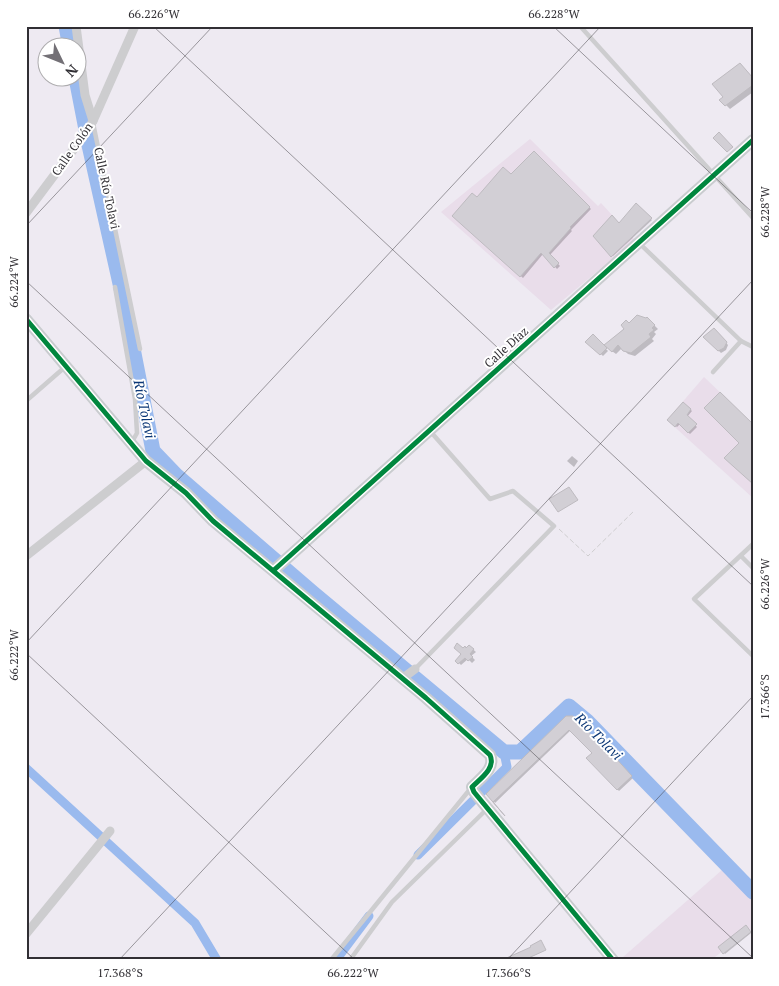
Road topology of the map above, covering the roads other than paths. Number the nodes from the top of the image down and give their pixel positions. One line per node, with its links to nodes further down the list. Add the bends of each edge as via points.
1 (76, 26): 4 (street, Calle Río Tolavi, via 85,95)
2 (135, 26): 4 (street, Calle Colón)
3 (580, 26): 6 (lane)
4 (92, 121): 7 (street, Calle Colón); 14 (lane, Calle Río Tolavi)
5 (753, 140): 6 (street, Calle Díaz)
6 (713, 174): 8 (lane); 9 (street, Calle Díaz)
7 (26, 213)
8 (753, 218)
9 (638, 242): 12 (lane); 18 (street, Calle Díaz)
10 (116, 287): 19 (lane, via 135,399 137,433)
11 (26, 320): 15 (street)
12 (741, 342): 13 (lane); 16 (lane)
13 (753, 347)
14 (140, 349)
15 (66, 366): 17 (lane); 19 (street)
16 (713, 372)
17 (26, 401)
18 (429, 430): 24 (street, Calle Díaz); 27 (lane, via 490,499 513,491 554,526)
19 (131, 443): 20 (street)
20 (146, 461): 22 (street); 24 (street, via 186,493 213,521)
21 (753, 544): 23 (lane)
22 (26, 556)
23 (741, 556): 25 (lane); 26 (lane, via 694,598)
24 (279, 565): 28 (street)
25 (753, 568)
26 (753, 656)
27 (415, 669): 28 (street)
28 (405, 677): 29 (street, via 490,756 492,766)
29 (478, 797): 32 (lane); 33 (lane, via 392,902); 34 (street)
30 (110, 831): 31 (street)
31 (26, 934)
32 (331, 960)
33 (350, 960)
34 (613, 960)

